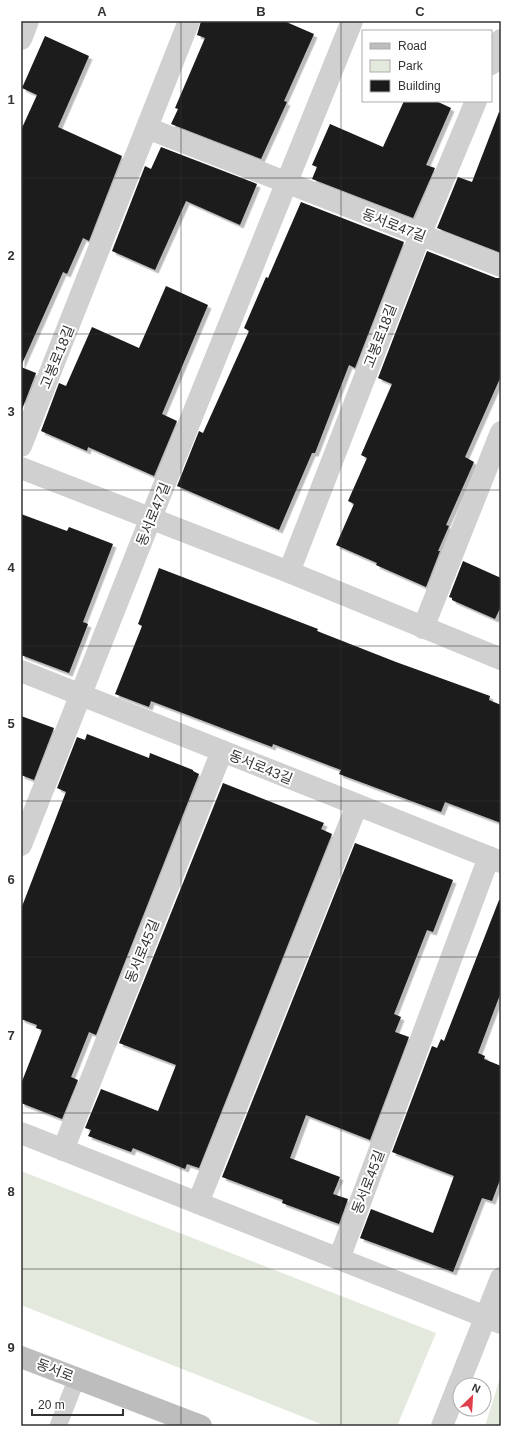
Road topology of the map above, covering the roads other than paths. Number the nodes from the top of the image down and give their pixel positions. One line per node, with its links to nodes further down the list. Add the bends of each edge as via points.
1 (28, 21): 4 (street)
2 (189, 21): 8 (street, 고봉로18길)
3 (352, 21): 9 (street, 동서로47길)
4 (21, 39)
5 (501, 40): 6 (street)
6 (492, 62)
7 (476, 102): 10 (street, 고봉로18길)
8 (147, 128): 9 (street, 동서로47길); 13 (street, 고봉로18길)
9 (287, 183): 10 (street, 동서로47길); 15 (street, 동서로47길)
10 (420, 234): 11 (street, 동서로47길); 16 (street, 고봉로18길)
11 (501, 266)
12 (501, 432): 17 (street)
13 (21, 446)
14 (21, 468): 15 (street)
15 (150, 520): 16 (street); 20 (street, 동서로47길)
16 (289, 572): 17 (street)
17 (423, 628): 18 (street)
18 (501, 659)
19 (21, 671): 20 (street, 동서로43길)
20 (81, 695): 21 (street, 동서로43길); 23 (street, 동서로47길)
21 (222, 751): 22 (street, 동서로43길); 26 (street, 동서로45길)
22 (357, 805): 24 (street, 동서로43길); 27 (street)
23 (21, 845)
24 (495, 860): 28 (street, 동서로45길)
25 (21, 1133): 26 (street)
26 (63, 1150): 27 (street)
27 (198, 1203): 28 (street)
28 (339, 1259): 30 (street)
29 (501, 1278): 30 (street)
30 (493, 1320): 35 (street)
31 (21, 1357): 32 (street, 동서로)
32 (77, 1378): 33 (lane); 34 (street, 동서로)
33 (58, 1426)
34 (201, 1426)
35 (442, 1426)

